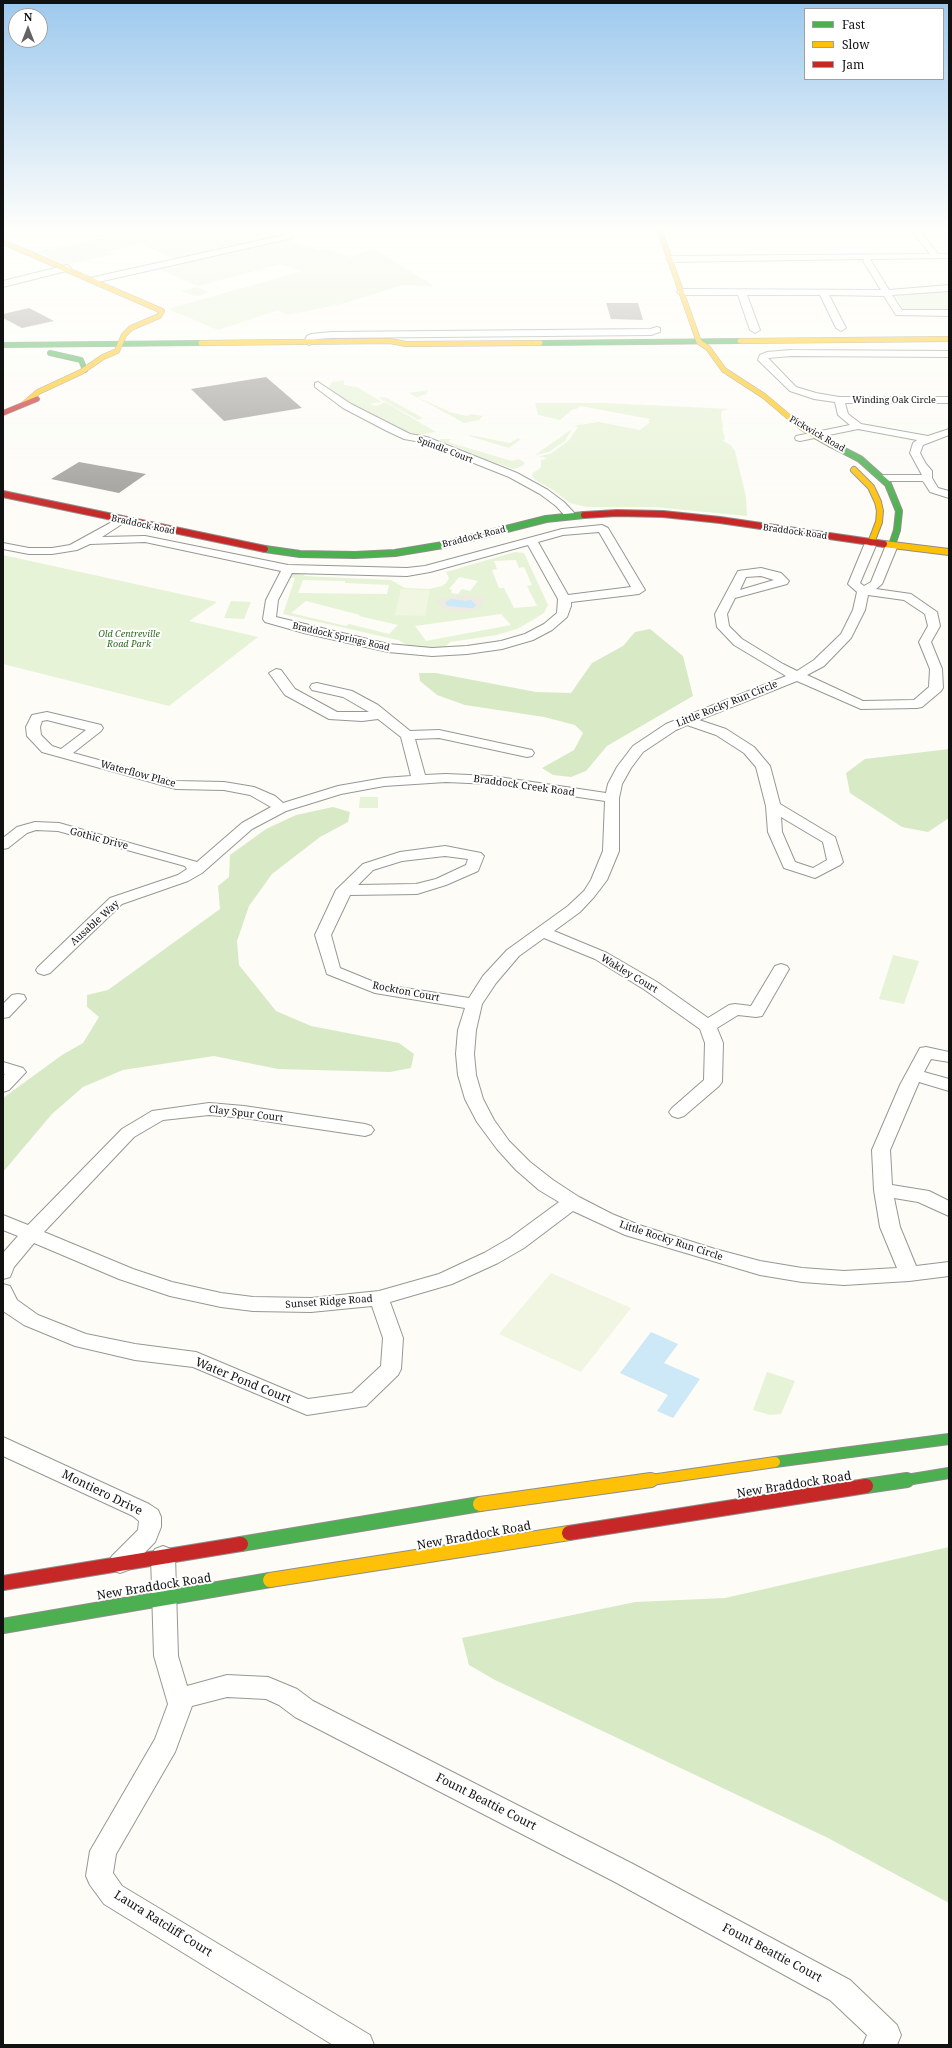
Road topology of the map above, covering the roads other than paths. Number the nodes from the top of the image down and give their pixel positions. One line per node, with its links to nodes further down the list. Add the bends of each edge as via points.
1 (139, 325): 18 (street, via 124,335)
2 (693, 325): 13 (street, Pickwick Road)
3 (753, 325): 7 (street)
4 (839, 325): 5 (street)
5 (841, 328)
6 (657, 330): 9 (street)
7 (755, 330)
8 (503, 333): 9 (street); 10 (street); 14 (street)
9 (568, 333): 15 (street)
10 (405, 334): 12 (street, via 321,335 310,338); 16 (street)
11 (949, 339): 13 (street)
12 (309, 342): 16 (street); 18 (street)
13 (699, 342): 15 (street); 19 (street, via 692,348); 33 (street, Pickwick Road, via 708,348 715,360 728,373 764,396 788,418)
14 (504, 343): 15 (street); 16 (street)
15 (570, 343)
16 (406, 344): 18 (street, via 392,348)
17 (3, 345): 18 (street)
18 (118, 347): 20 (street); 23 (street); 29 (street, via 119,357 105,367 48,396)
19 (694, 352)
20 (47, 353): 21 (street); 23 (street, via 81,360)
21 (3, 354)
22 (949, 354): 27 (street, Winding Oak Circle, via 792,353 762,357 792,389)
23 (84, 370): 29 (street, via 38,392)
24 (718, 377): 26 (street)
25 (318, 385): 40 (street, Spindle Court, via 347,406 390,430 513,475 544,492)
26 (731, 386)
27 (839, 400): 28 (street, Winding Oak Circle); 31 (street, Winding Oak Circle, via 843,415)
28 (949, 400)
29 (24, 404): 30 (street)
30 (3, 413)
31 (858, 426): 33 (street); 35 (street, Winding Oak Circle)
32 (949, 432): 35 (street)
33 (816, 435): 34 (street); 36 (street, Pickwick Road, via 860,459)
34 (797, 436): 44 (street, Pickwick Road, via 845,462 871,487 880,511 879,522)
35 (928, 439): 37 (street, via 918,443 915,453 926,471)
36 (882, 478): 37 (street); 45 (street, Pickwick Road, via 888,484 899,511)
37 (927, 478): 39 (street, via 934,490)
38 (3, 494): 41 (street, Braddock Road)
39 (949, 495)
40 (571, 516): 41 (street, Braddock Road, via 530,523 426,548 355,555 272,550); 44 (street, Braddock Road, via 617,513 678,516)
41 (121, 520): 43 (street)
42 (531, 540): 48 (street, via 426,569 431,578 426,580 411,580 407,572); 51 (street); 51 (street, via 562,532 602,528 639,590)
43 (88, 541): 46 (street, via 73,548 52,551 29,551); 48 (street, via 145,539)
44 (871, 543): 45 (street, Braddock Road); 49 (street, via 854,584)
45 (892, 545): 47 (street, Braddock Road); 49 (street, via 876,584)
46 (3, 546)
47 (949, 552)
48 (288, 569): 51 (street, Braddock Springs Road, via 272,600 269,619 392,649 398,655 421,656 432,652 502,645 529,637 548,627 563,614)
49 (863, 591): 53 (street, Little Rocky Run Circle, via 859,610 847,635 835,650); 53 (street, via 907,597 931,612 934,626 925,642 936,669 936,688 917,704 862,705)
50 (730, 596): 53 (street, via 721,614 723,627 738,642)
51 (564, 599)
52 (276, 673): 55 (street, via 290,692 334,716 362,718)
53 (797, 676): 56 (street, Little Rocky Run Circle)
54 (317, 687): 55 (street, via 347,694)
55 (381, 714): 57 (street)
56 (685, 720): 61 (street, Little Rocky Run Circle, via 638,749 620,772); 62 (street, via 721,732 750,750 763,766)
57 (407, 735): 58 (street, via 439,734); 60 (street)
58 (526, 753)
59 (63, 754): 63 (street, Waterflow Place, via 176,785 224,786 254,791 270,798)
60 (419, 780): 61 (street, Braddock Creek Road, via 492,780); 63 (street, Braddock Creek Road, via 384,782 338,790)
61 (612, 798): 67 (street, Little Rocky Run Circle, via 612,845 606,867 589,894 574,909)
62 (773, 806): 62 (street, via 830,840 836,862 815,873 789,865 775,832)
63 (281, 808): 65 (street, Braddock Creek Road, via 247,826)
64 (3, 845): 65 (street, Gothic Drive, via 22,830 35,826 59,827 190,863)
65 (197, 870): 69 (street, Ausable Way, via 183,878 116,901)
66 (344, 890): 66 (street, Rockton Court, via 368,867 400,857 446,851 476,856 473,868 441,882 417,888); 71 (street, Rockton Court, via 323,935 333,971 375,988)
67 (543, 932): 71 (street, Little Rocky Run Circle, via 500,966); 73 (street, Wakley Court, via 600,956 651,986)
68 (781, 969): 73 (street, via 756,1012 735,1009)
69 (44, 970)
70 (18, 999): 72 (street)
71 (474, 1004): 82 (street, Little Rocky Run Circle, via 467,1030 465,1054 467,1075 474,1099 486,1122 503,1145 523,1166)
72 (3, 1013)
73 (708, 1026): 79 (street, via 714,1042 713,1082)
74 (949, 1058): 76 (street, via 926,1052)
75 (3, 1068): 77 (street, via 17,1072)
76 (914, 1075): 78 (street); 81 (street, via 881,1150)
77 (3, 1086)
78 (949, 1086)
79 (678, 1112)
80 (365, 1130): 85 (street, Clay Spur Court, via 244,1112 204,1109 158,1116 128,1133)
81 (883, 1190): 83 (street, via 922,1196); 88 (street, via 890,1227)
82 (572, 1202): 88 (street, Little Rocky Run Circle, via 632,1230 712,1256 760,1268 844,1278); 90 (street, Sunset Ridge Road, via 517,1243 491,1258 445,1279)
83 (949, 1209)
84 (3, 1222): 85 (street, Sunset Ridge Road)
85 (31, 1234): 87 (street, via 4,1265); 90 (street, Sunset Ridge Road, via 141,1279 170,1289 221,1300 252,1304 303,1305)
86 (949, 1269): 88 (street, Little Rocky Run Circle)
87 (3, 1272)
88 (909, 1274)
89 (3, 1291): 90 (street, Water Pond Court, via 9,1305 31,1320 82,1341 135,1352 196,1360 307,1407 358,1400 391,1369 393,1338)
90 (379, 1298)
91 (949, 1439): 94 (street, via 462,1507)
92 (3, 1446): 95 (street, Montiero Drive, via 141,1510 150,1517 148,1535)
93 (949, 1474): 97 (street, New Braddock Road)
94 (163, 1556): 95 (street); 97 (street)
95 (120, 1563): 96 (street)
96 (3, 1583)
97 (163, 1598): 98 (street, New Braddock Road); 99 (street, via 166,1656 177,1696)
98 (3, 1626)
99 (183, 1698): 100 (street, Laura Ratcliff Court, via 166,1744 103,1851 99,1876 113,1895); 101 (street, Fount Beattie Court, via 227,1686 268,1688 288,1697 304,1709 624,1873 840,1990 887,2035)
100 (360, 2045)
101 (877, 2045)

